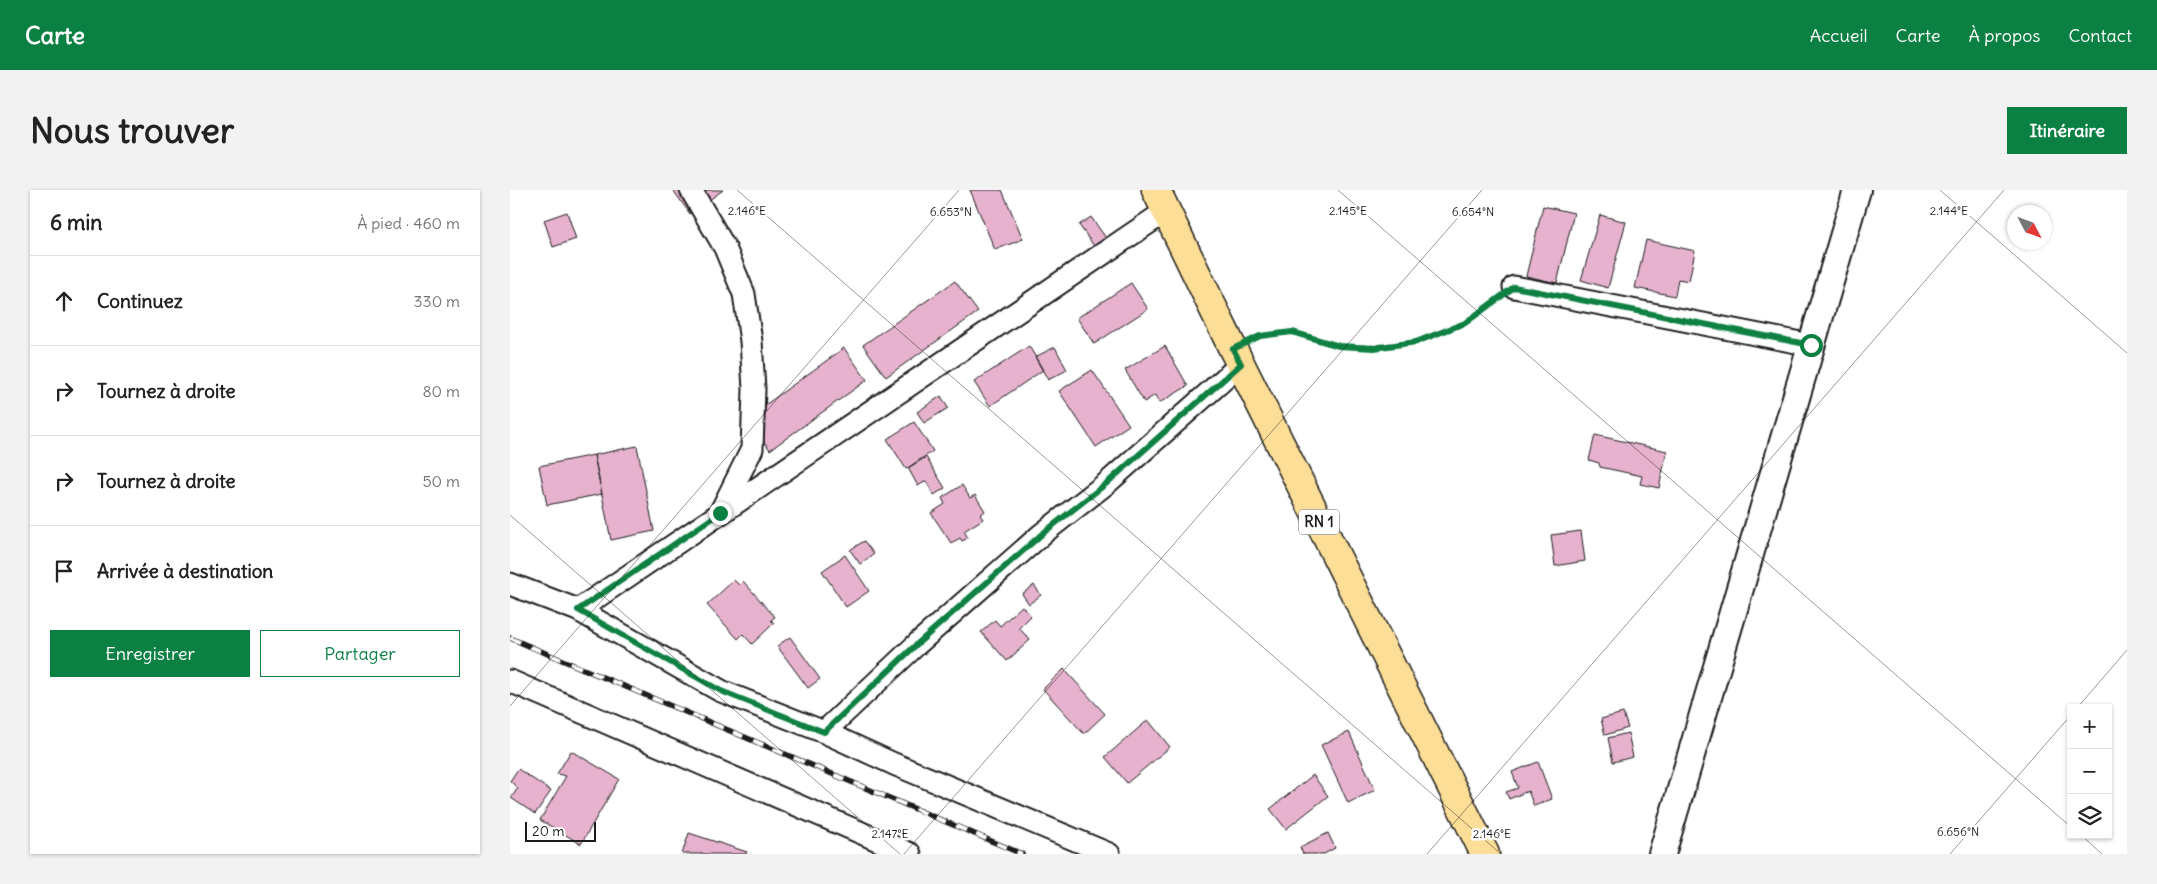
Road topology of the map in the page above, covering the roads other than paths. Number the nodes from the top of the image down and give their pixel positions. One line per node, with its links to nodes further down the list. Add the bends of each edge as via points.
1 (691, 190): 7 (street, via 725,248 744,294 751,341 754,389 752,449)
2 (1857, 190): 5 (street)
3 (1161, 201): 6 (main road, RN 1); 7 (street)
4 (1514, 287): 5 (street)
5 (1811, 345): 15 (street)
6 (1237, 357): 11 (street, via 1107,483 1042,534 916,645); 14 (main road, RN 1)
7 (720, 513): 9 (street)
8 (510, 584): 9 (street)
9 (578, 610): 11 (street, via 721,691)
10 (510, 681): 12 (street)
11 (824, 732): 13 (street)
12 (910, 854)
13 (1109, 854)
14 (1485, 854)
15 (1662, 854)

